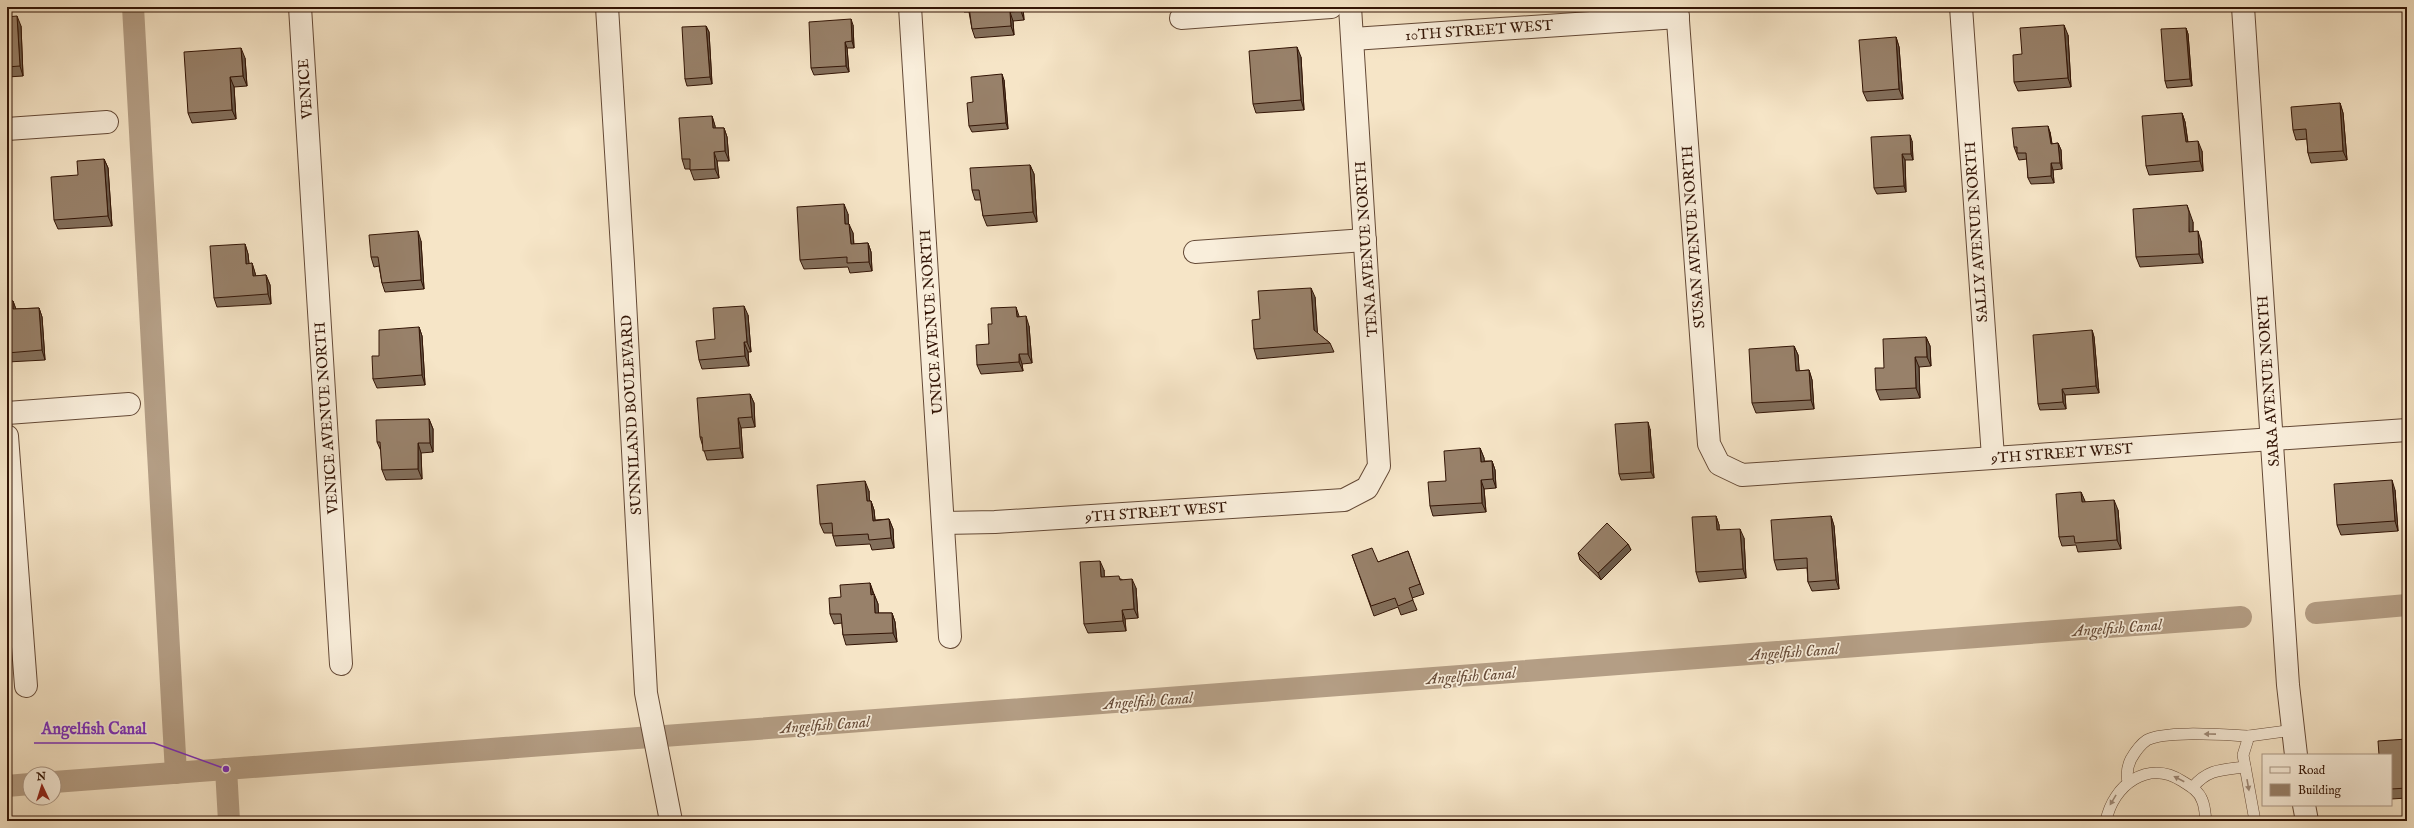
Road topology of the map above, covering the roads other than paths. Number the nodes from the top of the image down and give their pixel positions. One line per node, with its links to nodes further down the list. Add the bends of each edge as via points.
1 (300, 7): 13 (street, VENICE)
2 (607, 7): 35 (street, SUNNILAND BOULEVARD, via 624,264 646,694)
3 (910, 7): 24 (street, UNICE AVENUE NORTH)
4 (1331, 7): 9 (street)
5 (1350, 7): 10 (street, TENA AVENUE NORTH)
6 (1961, 7): 21 (street, SALLY AVENUE NORTH)
7 (2243, 7): 20 (street, SARA AVENUE NORTH)
8 (1677, 12): 10 (street, 10TH STREET WEST); 22 (street, SUSAN AVENUE NORTH, via 1702,372 1709,444)
9 (1182, 18)
10 (1353, 39): 14 (street, TENA AVENUE NORTH)
11 (108, 122): 12 (street)
12 (7, 129)
13 (310, 172): 26 (street, VENICE AVENUE NORTH)
14 (1365, 240): 15 (street); 23 (street, TENA AVENUE NORTH, via 1379,466)
15 (1195, 252)
16 (129, 404): 17 (street)
17 (7, 413)
18 (2407, 430): 20 (street, 9TH STREET WEST)
19 (7, 436): 27 (street)
20 (2272, 438): 21 (street, 9TH STREET WEST); 28 (street, SARA AVENUE NORTH)
21 (1992, 457): 22 (street, 9TH STREET WEST, via 1742,475)
22 (1719, 464)
23 (1367, 488): 24 (street, 9TH STREET WEST, via 1344,500)
24 (943, 523): 25 (street, UNICE AVENUE NORTH)
25 (950, 637)
26 (341, 664)
27 (26, 686)
28 (2293, 730): 29 (lane); 30 (street, SARA AVENUE NORTH)
29 (2249, 736): 31 (lane, via 2243,755); 32 (lane, one-way to 32, via 2163,736 2148,740 2135,752 2128,765)
30 (2296, 754)
31 (2245, 767): 33 (lane, via 2202,776); 38 (lane, one-way to 38)
32 (2128, 782): 33 (lane, one-way to 32, via 2176,777 2158,773 2142,774); 36 (lane, one-way to 36, via 2117,792 2108,807)
33 (2192, 787): 37 (lane, via 2202,799)
34 (2304, 806): 39 (street)
35 (671, 821)
36 (2106, 821)
37 (2206, 821)
38 (2255, 821)
39 (2307, 821)

